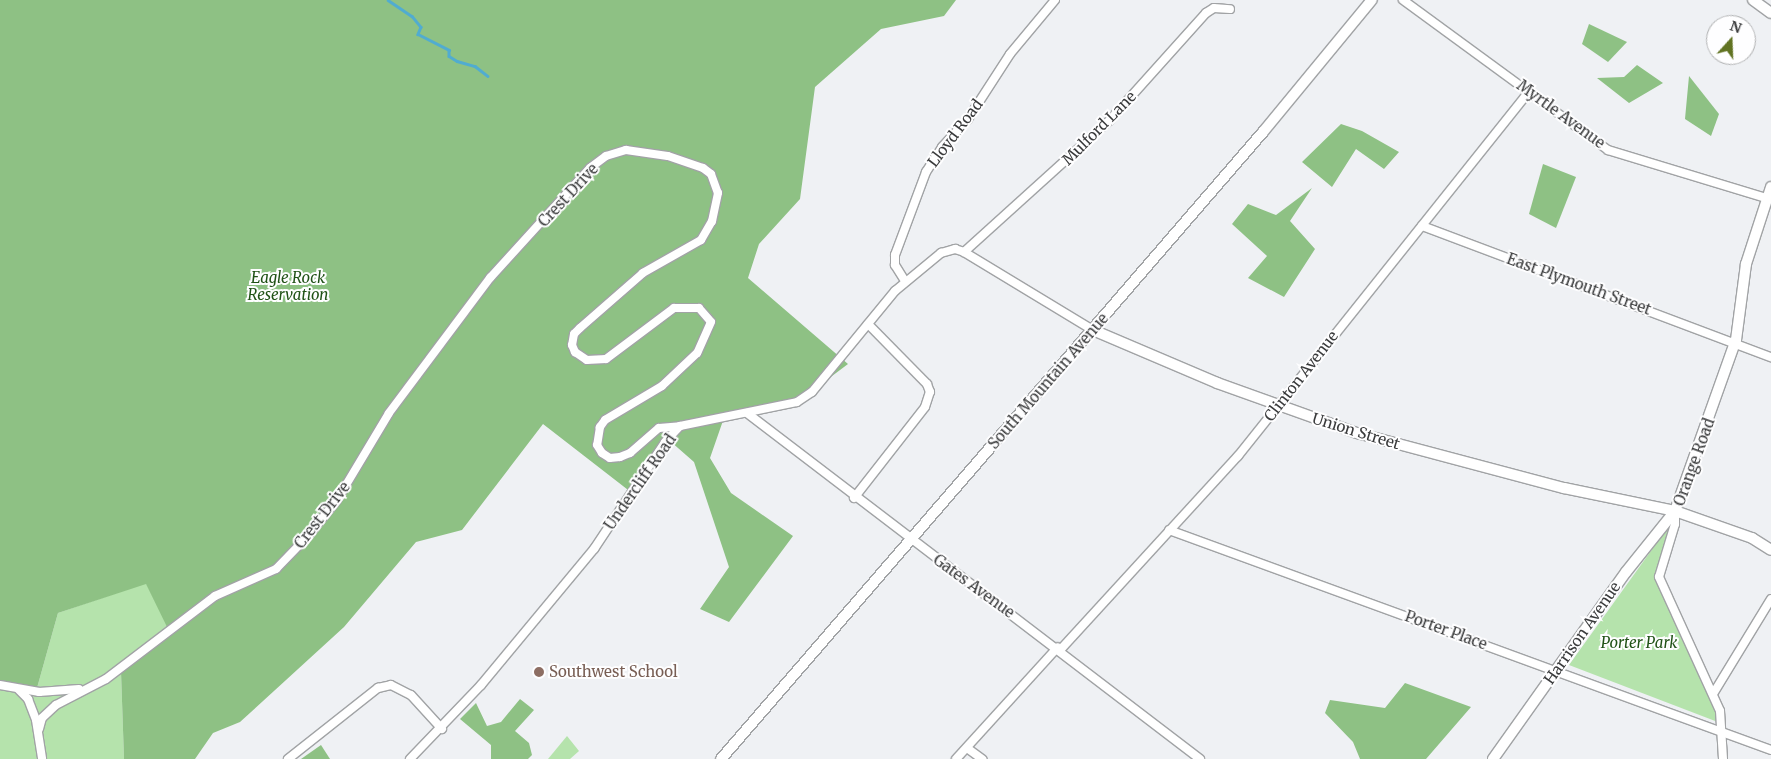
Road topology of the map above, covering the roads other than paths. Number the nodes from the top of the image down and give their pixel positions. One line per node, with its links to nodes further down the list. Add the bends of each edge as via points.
1 (1055, 0): 12 (street, Lloyd Road, via 1010,54 968,119 942,147 926,172 895,255 895,265)
2 (1372, 0): 14 (street, South Mountain Avenue)
3 (1403, 0): 7 (street, Myrtle Avenue)
4 (1753, 0): 6 (street)
5 (1230, 8): 11 (street, Mulford Lane, via 1214,8 1206,13 1109,121)
6 (1771, 13)
7 (1529, 91): 9 (street, Myrtle Avenue, via 1608,150); 10 (street, Clinton Avenue)
8 (1771, 187): 9 (street, Orange Road)
9 (1766, 198): 15 (street, Orange Road, via 1746,264)
10 (1422, 226): 15 (street, East Plymouth Street); 17 (street, Clinton Avenue)
11 (964, 252): 12 (street, Undercliff Road, via 947,250); 14 (street, Union Street)
12 (905, 282): 13 (street, Undercliff Road)
13 (868, 324): 18 (street, Undercliff Road, via 812,392 785,406); 20 (street, via 927,384 930,392 925,407)
14 (1092, 330): 17 (street, Union Street); 23 (street, South Mountain Avenue)
15 (1736, 342): 16 (street, East Plymouth Street); 21 (street, Orange Road)
16 (1771, 357)
17 (1277, 406): 21 (street, Union Street, via 1357,433 1564,488); 22 (street, Clinton Avenue, via 1238,456)
18 (747, 413): 19 (street, Undercliff Road); 20 (street, Gates Avenue)
19 (680, 426): 29 (street, Crest Drive, via 659,428 630,454 620,457 610,458 602,454 597,445 600,427 605,420 662,386 697,353 711,322 699,308 674,308 606,359 587,360 572,346 574,334 580,328 644,273 701,240 712,221 718,193 710,174 668,156 626,150 606,156 590,168 490,278 389,413 337,500 276,569 215,596 110,676); 33 (street, Undercliff Road, via 654,458 594,549)
20 (854, 498): 23 (street, Gates Avenue)
21 (1676, 510): 24 (street, Union Street, via 1752,538); 27 (street, Harrison Avenue, via 1643,549); 31 (street, Orange Road, via 1675,524 1660,567 1660,582)
22 (1170, 530): 26 (street, Clinton Avenue); 27 (street, Porter Place)
23 (911, 541): 26 (street, Gates Avenue); 40 (street, South Mountain Avenue)
24 (1771, 550)
25 (1771, 599): 31 (street)
26 (1059, 648): 35 (street, Clinton Avenue); 43 (street, Gates Avenue)
27 (1556, 670): 34 (street, Porter Place); 44 (street, Harrison Avenue)
28 (0, 686): 30 (street, Crest Drive)
29 (83, 689): 30 (street, Crest Drive); 32 (street, Crest Drive, via 47,713)
30 (20, 690): 32 (street, via 30,703)
31 (1713, 694): 34 (street, Orange Road)
32 (39, 729): 37 (street)
33 (442, 729): 38 (street, via 412,695 391,685 378,688); 39 (street, Undercliff Road)
34 (1722, 732): 36 (street, Porter Place); 45 (street, Orange Road)
35 (967, 748): 41 (street, Clinton Avenue); 42 (street)
36 (1771, 750)
37 (42, 759)
38 (288, 759)
39 (410, 759)
40 (721, 759)
41 (956, 759)
42 (982, 759)
43 (1200, 759)
44 (1493, 759)
45 (1723, 759)

